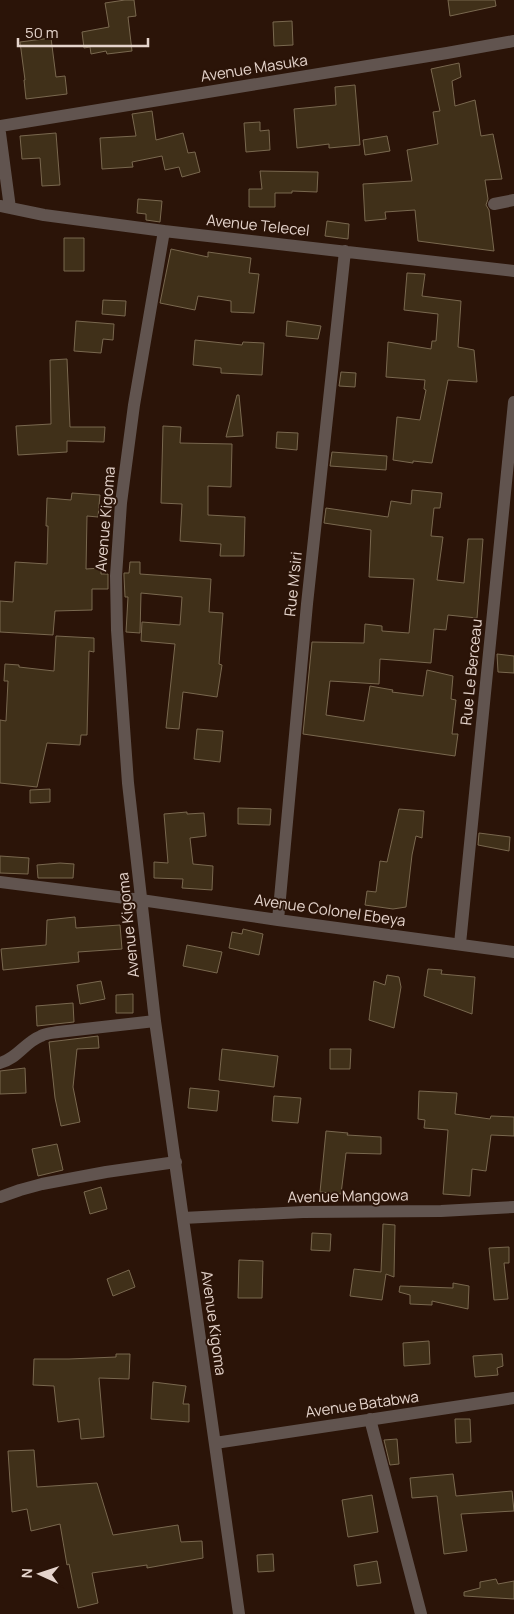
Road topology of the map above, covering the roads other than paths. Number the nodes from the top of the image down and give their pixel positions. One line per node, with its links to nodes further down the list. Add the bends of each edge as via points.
1 (514, 41): 2 (street, Avenue Masuka)
2 (0, 126)
3 (0, 133): 6 (street)
4 (514, 200): 5 (street)
5 (494, 204)
6 (5, 207): 7 (street, Avenue Telecel)
7 (164, 232): 8 (street, Avenue Telecel); 12 (street, Avenue Kigoma, via 133,414 121,503 116,576 127,774)
8 (345, 251): 9 (street, Avenue Telecel); 13 (street, Rue M'siri, via 307,604)
9 (514, 271)
10 (514, 402): 14 (street, Rue Le Berceau)
11 (0, 882): 12 (street, Avenue Colonel Ebeya)
12 (141, 900): 13 (street, Avenue Colonel Ebeya); 16 (street, Avenue Kigoma)
13 (278, 920): 14 (street, Avenue Colonel Ebeya)
14 (460, 944): 15 (street, Avenue Colonel Ebeya)
15 (514, 952)
16 (155, 1021): 17 (street, via 42,1035 15,1057); 18 (street, Avenue Kigoma)
17 (0, 1063)
18 (176, 1162): 19 (street, via 42,1184); 21 (street, Avenue Kigoma)
19 (0, 1197)
20 (514, 1207): 21 (street, Avenue Mangowa)
21 (183, 1218): 24 (street, Avenue Kigoma)
22 (514, 1398): 23 (street, Avenue Batabwa)
23 (370, 1419): 24 (street, Avenue Batabwa); 26 (street)
24 (215, 1443): 25 (street, Avenue Kigoma)
25 (239, 1614)
26 (421, 1614)

